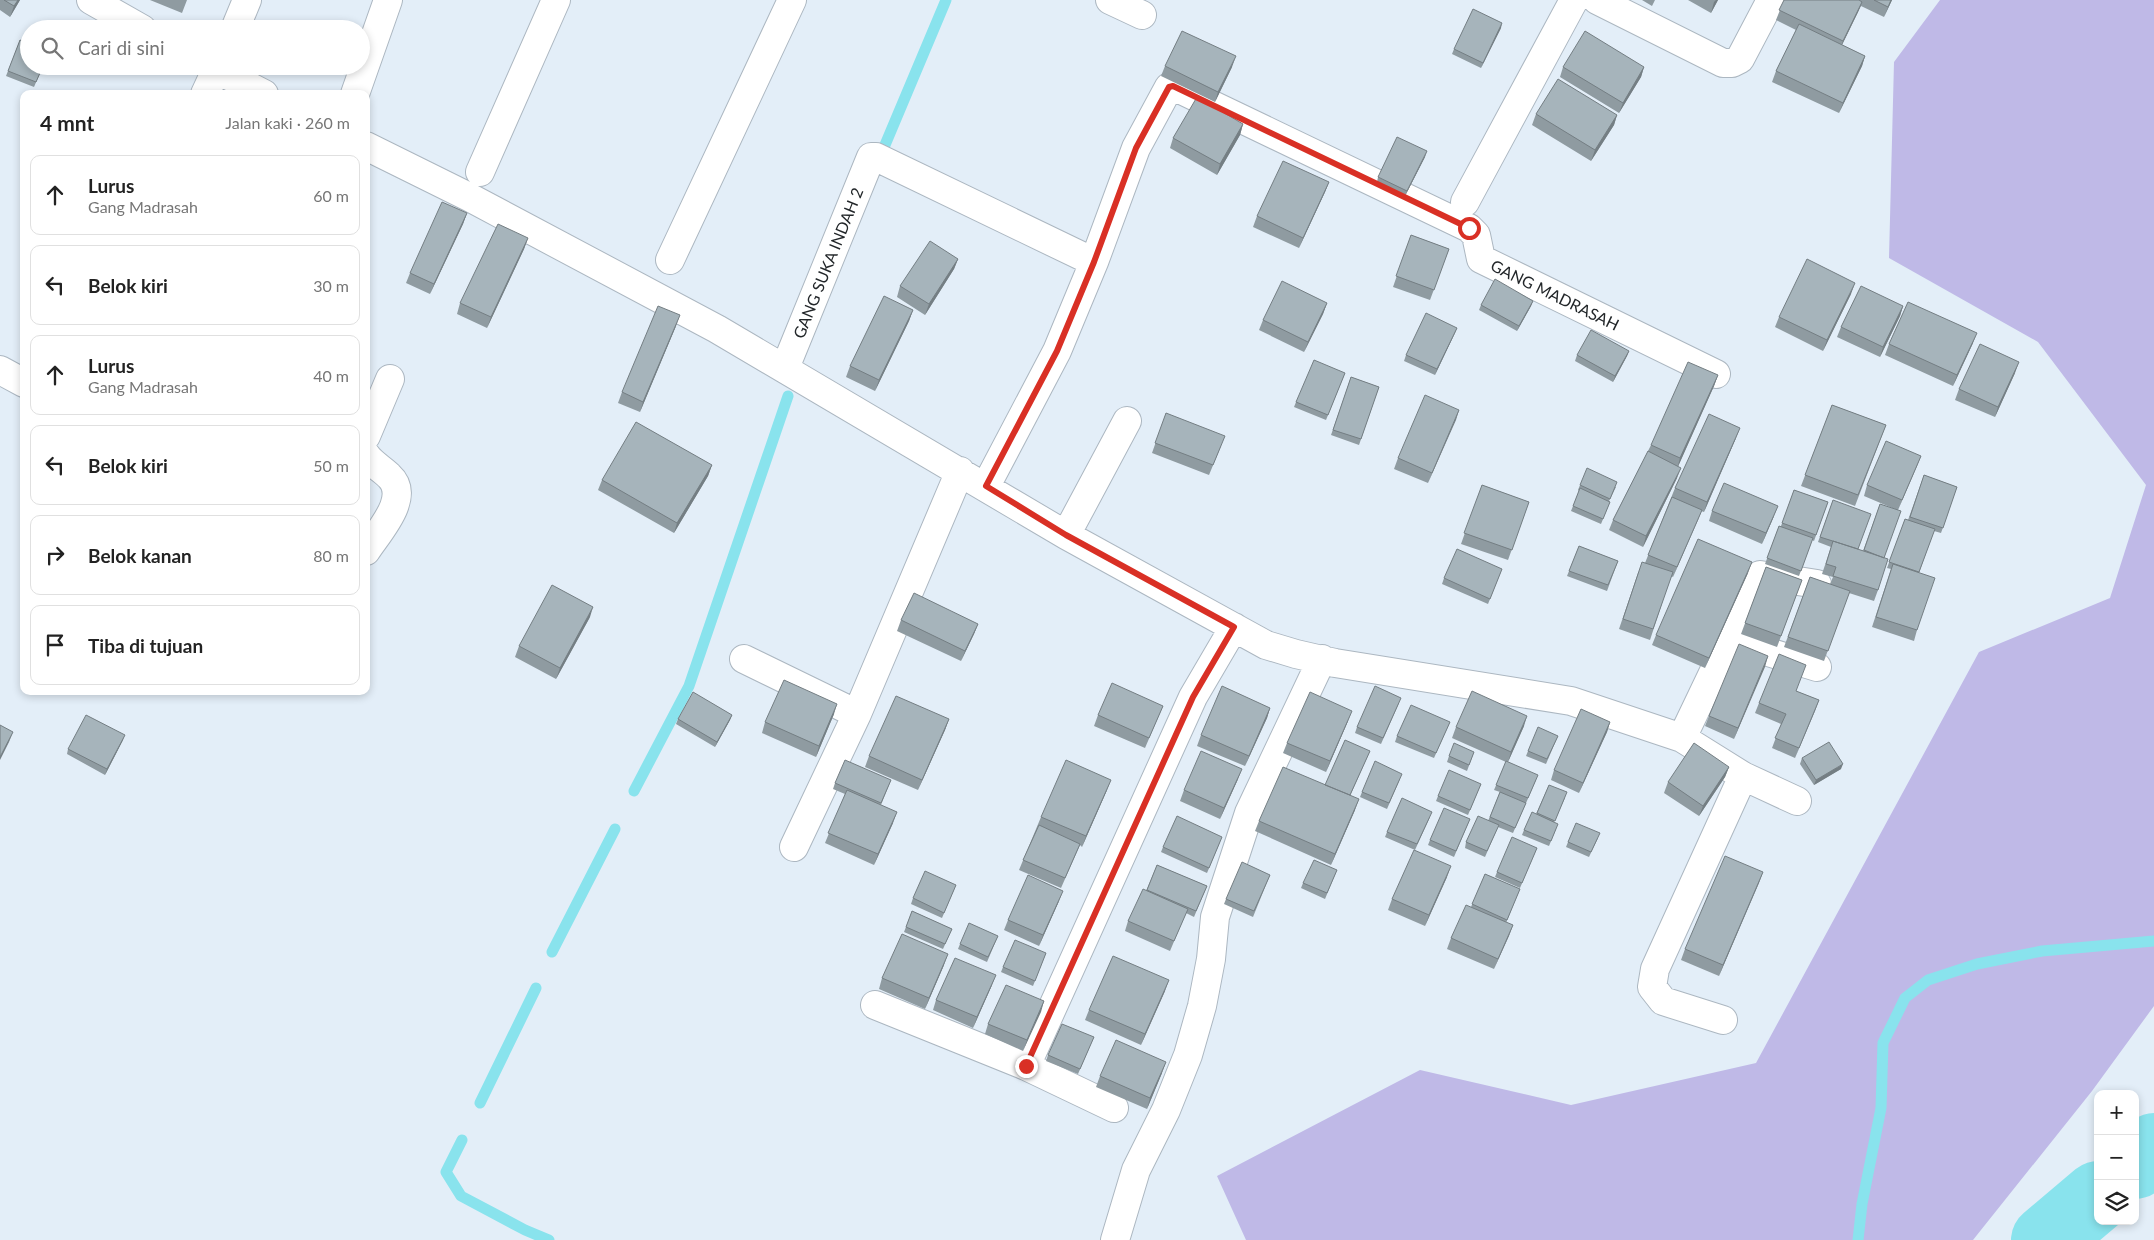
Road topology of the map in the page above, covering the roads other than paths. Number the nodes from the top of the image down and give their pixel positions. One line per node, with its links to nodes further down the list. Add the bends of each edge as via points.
1 (247, 0): 12 (street)
2 (388, 0): 13 (street)
3 (556, 0): 19 (street)
4 (792, 0): 21 (street)
5 (1110, 0): 10 (street)
6 (1574, 0): 20 (street)
7 (1597, 0): 8 (street, via 1724,63 1740,59)
8 (1771, 0)
9 (106, 4): 11 (street)
10 (1142, 15)
11 (129, 20)
12 (239, 20)
13 (370, 51)
14 (216, 75): 16 (street)
15 (362, 75): 17 (street)
16 (254, 90)
17 (356, 90)
18 (370, 148): 23 (street, via 469,197)
19 (480, 172)
20 (1465, 202)
21 (670, 260)
22 (1094, 262): 23 (street, GANG SUKA INDAH 2, via 871,157); 25 (street, GANG MADRASAH, via 1136,148 1169,87 1173,86 1469,228 1476,235 1481,259); 32 (street, via 1057,351)
23 (785, 368): 31 (street)
24 (0, 370): 27 (street)
25 (1716, 374)
26 (390, 379): 29 (street)
27 (20, 381)
28 (1127, 421): 33 (street)
29 (370, 426)
30 (370, 458): 34 (street, via 390,476 397,487 397,496 396,504)
31 (960, 471): 32 (street); 41 (street)
32 (986, 486): 33 (street)
33 (1066, 535): 36 (street)
34 (370, 545)
35 (1817, 584): 37 (street, via 1760,575)
36 (1234, 627): 39 (street, via 1266,645); 48 (street, via 1193,697)
37 (1729, 640): 40 (street); 42 (street)
38 (744, 659): 41 (street)
39 (1322, 660): 42 (street, via 1571,701); 50 (street, via 1249,813 1215,917 1202,1006 1188,1055 1166,1110 1136,1170)
40 (1817, 667)
41 (857, 714): 45 (street)
42 (1682, 738): 43 (street)
43 (1743, 776): 44 (street); 47 (street, via 1655,969 1652,987 1663,1001)
44 (1797, 801)
45 (794, 847)
46 (875, 1005): 48 (street)
47 (1723, 1020)
48 (1026, 1066): 49 (street)
49 (1114, 1108)
50 (1115, 1240)

